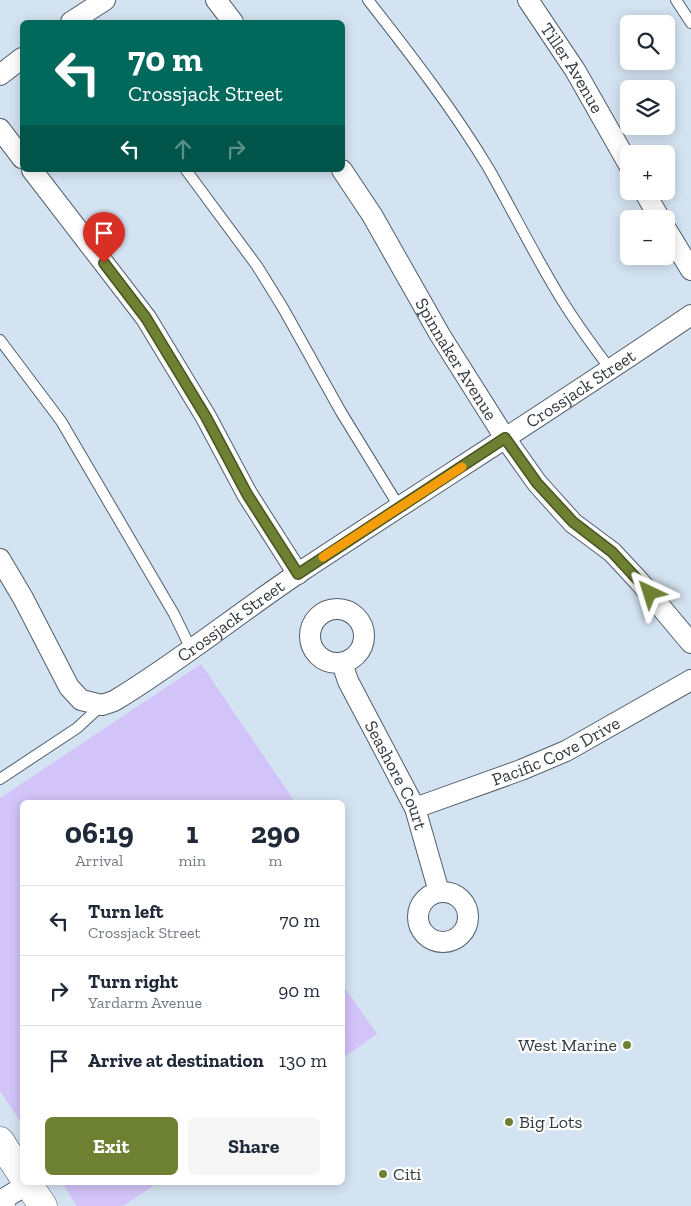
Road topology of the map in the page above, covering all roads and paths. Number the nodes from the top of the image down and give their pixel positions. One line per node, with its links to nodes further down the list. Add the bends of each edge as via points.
1 (105, 0): 6 (street)
2 (216, 0): 7 (street)
3 (368, 0): 21 (lane, via 458,120 557,292)
4 (528, 0): 12 (street, Tiller Avenue, via 575,70)
5 (676, 0): 8 (lane)
6 (77, 20)
7 (231, 20)
8 (691, 24)
9 (20, 60): 10 (street)
10 (0, 75)
11 (0, 129): 13 (street)
12 (620, 148)
13 (20, 155)
14 (34, 172): 25 (street, via 146,318 206,417 247,494)
15 (187, 172): 23 (lane, via 257,266)
16 (343, 172): 22 (street, Spinnaker Avenue)
17 (675, 243): 18 (street)
18 (691, 270)
19 (691, 315): 21 (street, Crossjack Street)
20 (0, 340): 27 (lane, via 61,421 174,614)
21 (611, 370): 22 (street, Crossjack Street)
22 (505, 438): 23 (street, Crossjack Street); 26 (street, Spinnaker Avenue, via 537,483 573,522 612,552)
23 (400, 508): 25 (street, Crossjack Street)
24 (0, 559): 30 (street, via 69,687 81,700)
25 (298, 574): 27 (street, Crossjack Street)
26 (691, 642)
27 (190, 649): 30 (street, Crossjack Street, via 114,701)
28 (342, 663): 32 (street, Seashore Court, via 348,681)
29 (691, 680): 32 (street, Pacific Cove Drive, via 566,751)
30 (102, 704): 31 (lane, via 77,728)
31 (0, 779)
32 (415, 808): 33 (street, Seashore Court)
33 (439, 892)
34 (0, 1141): 35 (main road)
35 (20, 1172)
36 (30, 1187): 37 (street)
37 (0, 1204)

